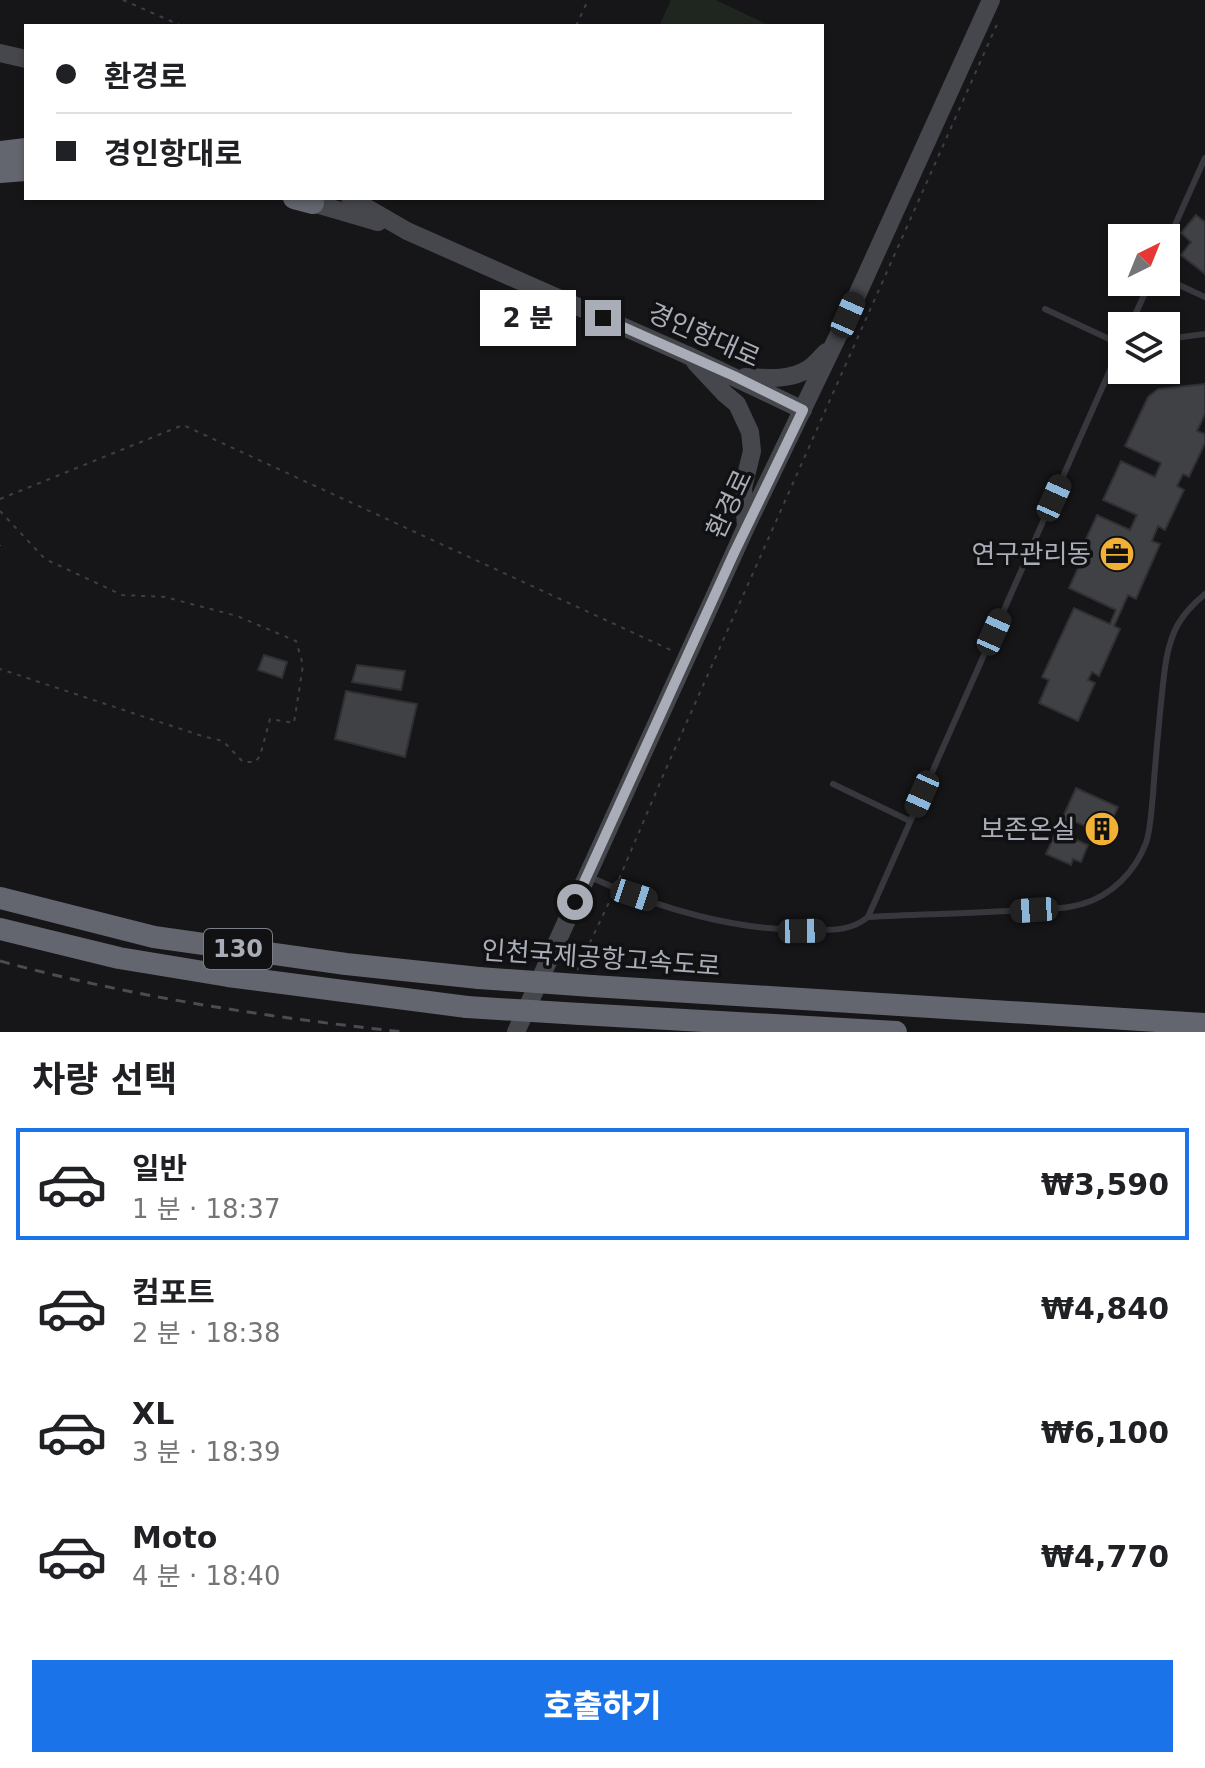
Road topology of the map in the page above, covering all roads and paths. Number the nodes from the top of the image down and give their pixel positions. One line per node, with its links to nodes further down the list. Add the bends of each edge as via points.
1 (123, 0): 4 (path)
2 (588, 0): 5 (path)
3 (996, 7): 20 (street, 환경로); 37 (path)
4 (177, 24)
5 (577, 24)
6 (0, 53): 7 (street)
7 (24, 59)
8 (24, 149): 9 (highway)
9 (0, 152)
10 (1205, 158): 15 (lane)
11 (24, 170): 12 (highway)
12 (0, 172)
13 (303, 200): 16 (street, 경인항대로)
14 (353, 200): 16 (street, 경인항대로)
15 (1175, 224)
16 (407, 231): 24 (street, 경인항대로)
17 (1180, 285): 18 (lane)
18 (1205, 297)
19 (1045, 309): 23 (lane)
20 (848, 315): 25 (street, via 811,368 769,379); 27 (street, 환경로)
21 (1205, 334): 22 (lane)
22 (1180, 337)
23 (1108, 338)
24 (687, 355): 25 (street, 경인항대로); 30 (street, via 737,404 750,432 752,451 743,488)
25 (734, 376): 27 (street, 경인항대로)
26 (1108, 376): 35 (lane)
27 (803, 410): 30 (street, 환경로)
28 (0, 499): 32 (path, via 183,425)
29 (0, 511): 33 (path, via 45,559 122,595 165,597 237,616 296,641 303,665 294,723 270,719 255,762 243,762 223,741)
30 (746, 527): 32 (street, 환경로)
31 (1205, 594): 39 (lane, via 1188,610 1171,641 1149,831 1138,860 1116,887 1061,908)
32 (687, 657): 36 (street, 환경로)
33 (0, 669)
34 (833, 784): 35 (lane)
35 (910, 821): 39 (lane)
36 (586, 876): 37 (lane); 43 (street, 환경로)
37 (615, 889): 39 (lane, via 758,928 839,930); 41 (path)
38 (0, 898): 41 (highway, 인천국제공항고속도로 / 130, bridge, via 154,937 479,978)
39 (868, 917)
40 (0, 929): 44 (highway, 130, bridge, via 119,958 467,1007)
41 (582, 982): 42 (highway, 인천국제공항고속도로 / 130)
42 (1205, 1024)
43 (516, 1032)
44 (896, 1032)

